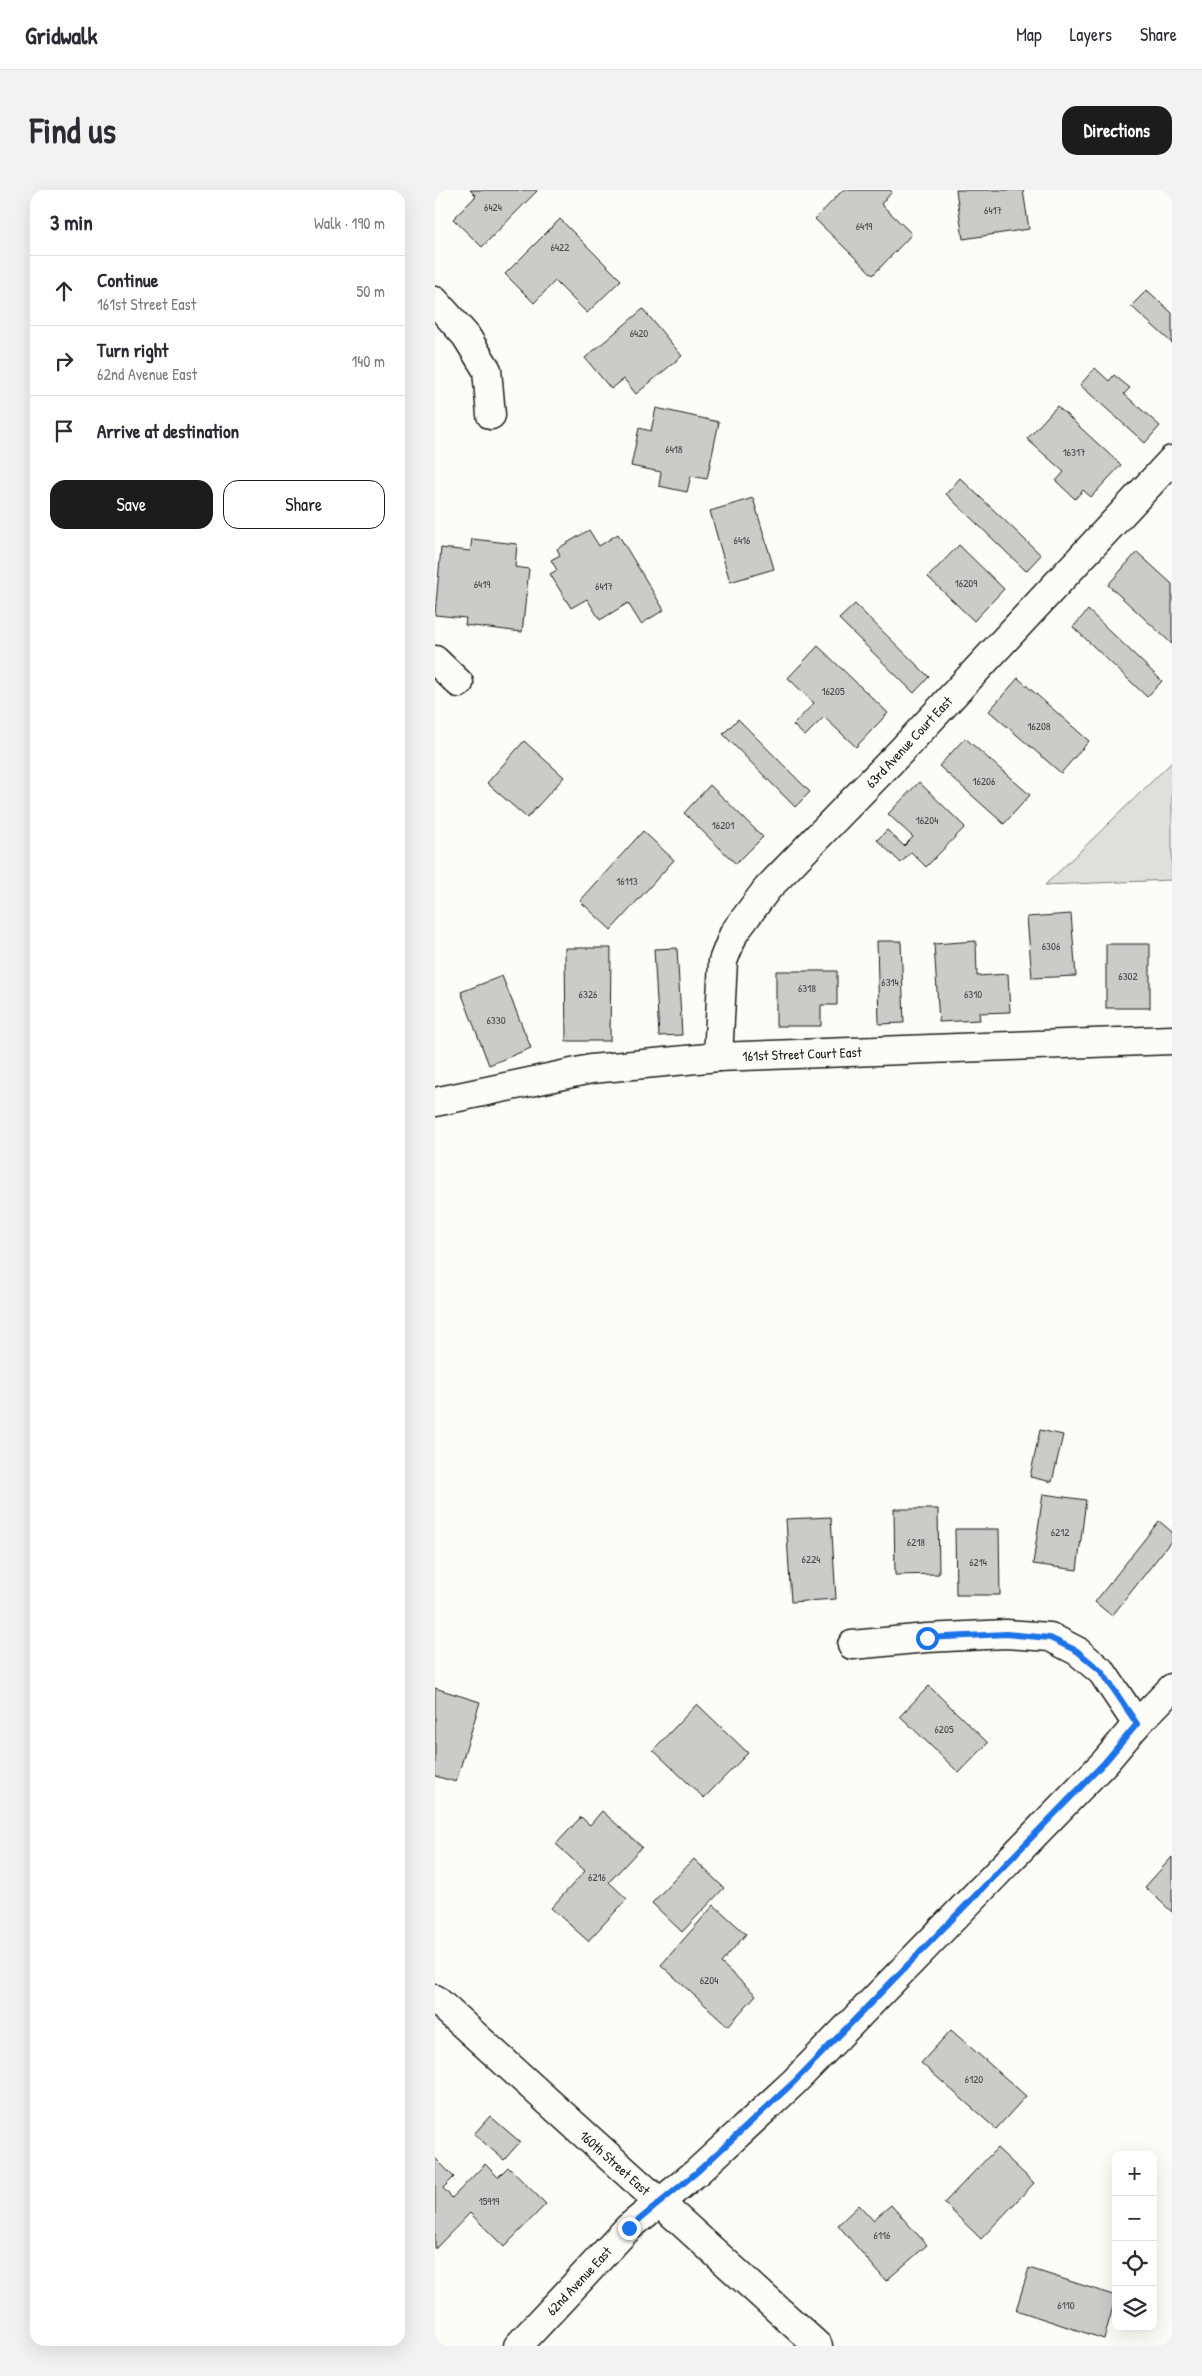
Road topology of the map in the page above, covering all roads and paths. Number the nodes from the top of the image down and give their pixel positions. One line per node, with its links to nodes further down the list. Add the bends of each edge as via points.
1 (435, 301): 2 (street, via 466,336 487,370)
2 (491, 415)
3 (1172, 460): 7 (street, 63rd Avenue Court East, via 903,749 767,889 734,932 723,961)
4 (435, 660): 5 (street)
5 (459, 683)
6 (1172, 1040): 7 (street, 161st Street Court East)
7 (718, 1057): 8 (street, 161st Street Court East, via 591,1069)
8 (435, 1102)
9 (852, 1645): 11 (street, via 996,1635 1050,1638 1077,1651 1102,1672)
10 (1172, 1688): 11 (street, 62nd Avenue East)
11 (1137, 1724): 13 (street, 62nd Avenue East, via 1105,1762 794,2082)
12 (435, 1999): 13 (street, 160th Street East)
13 (659, 2203): 14 (street, 62nd Avenue East, via 629,2228); 15 (street, 160th Street East)
14 (519, 2346)
15 (818, 2346)

